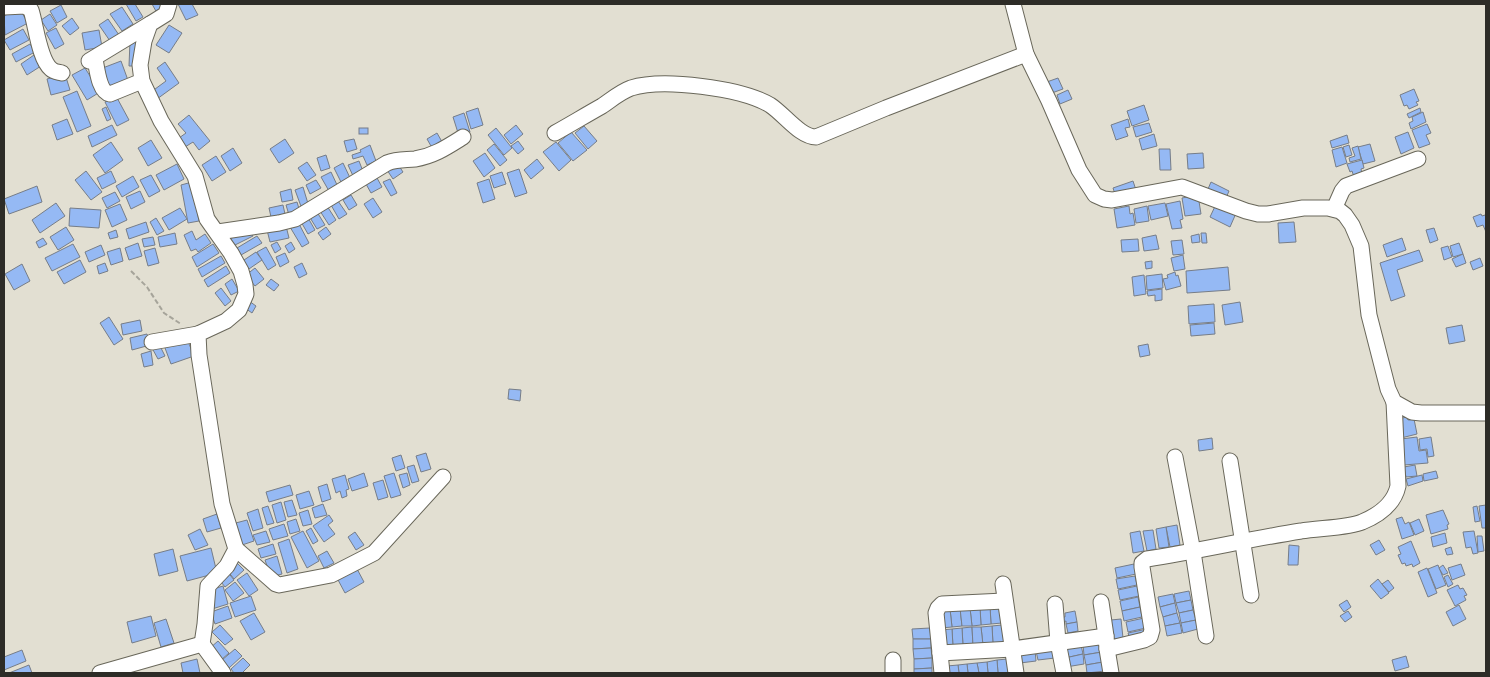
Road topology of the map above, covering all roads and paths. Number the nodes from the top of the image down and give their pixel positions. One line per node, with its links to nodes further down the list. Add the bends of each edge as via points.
1 (169, 4): 4 (street, via 166,14)
2 (1013, 4): 5 (street)
3 (4, 7): 6 (street, via 25,6 31,10 47,65)
4 (150, 24): 7 (street, via 140,65); 7 (street, via 92,60 107,94)
5 (1026, 54): 8 (street, via 816,138 806,135 770,105 739,93 661,84 624,91); 11 (street, via 1079,170 1090,190 1099,197 1112,200 1182,187 1258,214 1303,208)
6 (62, 73)
7 (142, 81): 12 (street, via 161,120 196,176 207,219)
8 (555, 134)
9 (463, 137): 12 (street, via 439,152 382,165 295,219)
10 (1418, 158): 11 (street, via 1346,186)
11 (1334, 209): 16 (street, via 1345,215 1361,246 1370,322)
12 (218, 232): 15 (street, via 241,271 246,294 236,313)
13 (131, 272): 15 (path, via 147,287 164,312)
14 (152, 342): 15 (street)
15 (199, 345): 22 (street, via 222,504)
16 (1394, 402): 17 (street, via 1412,412); 21 (street, via 1398,486 1396,496 1385,509 1360,523)
17 (1486, 413)
18 (1175, 457): 23 (street)
19 (1230, 461): 21 (street)
20 (442, 477): 22 (street, via 374,553 331,575 279,585)
21 (1243, 542): 23 (street); 25 (street)
22 (236, 549): 32 (street, via 208,586)
23 (1193, 552): 29 (street); 31 (street, via 1144,561 1150,637)
24 (1003, 584): 26 (street)
25 (1251, 596)
26 (1004, 601): 33 (street); 34 (street, via 940,606 936,613)
27 (1101, 602): 31 (street)
28 (1055, 604): 30 (street)
29 (1206, 636)
30 (1058, 642): 31 (street); 33 (street); 38 (street)
31 (1106, 642): 39 (street)
32 (202, 644): 35 (street); 36 (street)
33 (1012, 652): 34 (street); 37 (street)
34 (941, 663)
35 (100, 673)
36 (223, 673)
37 (1016, 673)
38 (1064, 673)
39 (1111, 673)

